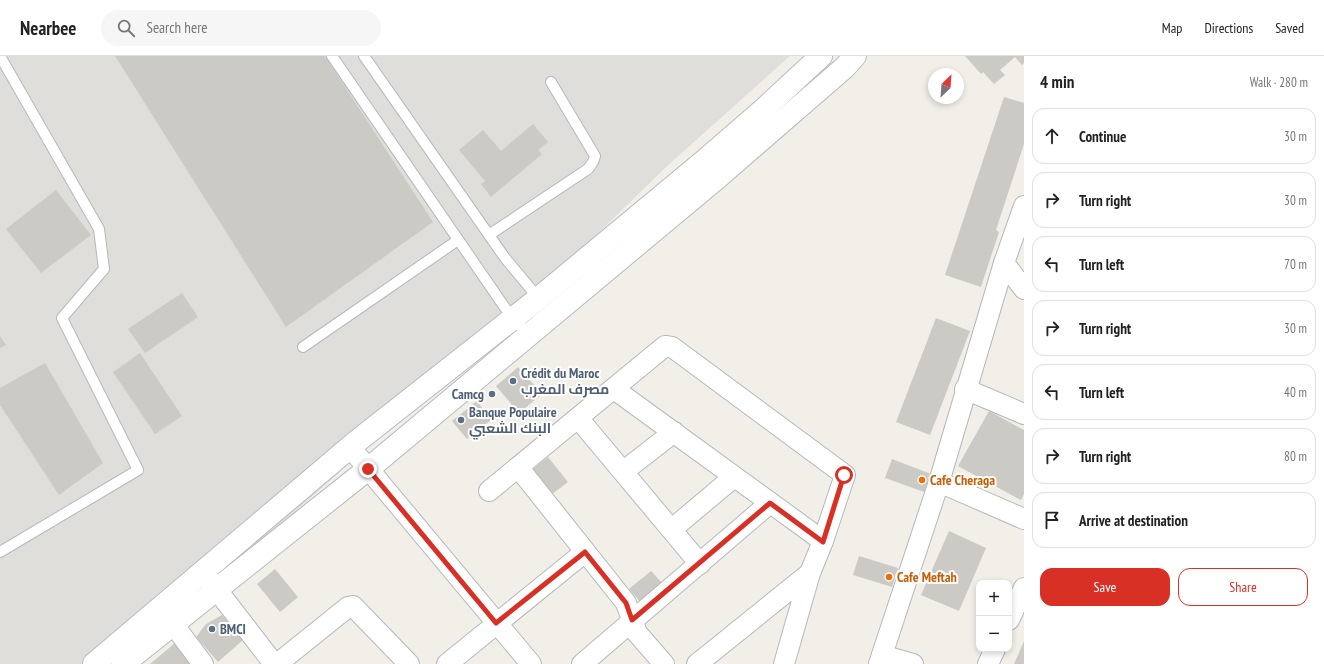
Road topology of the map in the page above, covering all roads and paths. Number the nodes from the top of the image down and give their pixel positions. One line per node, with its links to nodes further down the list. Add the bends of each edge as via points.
1 (0, 56): 34 (lane, via 99,229 104,269 62,318 138,470)
2 (332, 56): 11 (lane)
3 (364, 56): 10 (lane)
4 (821, 56): 7 (street)
5 (855, 56): 8 (street)
6 (551, 82): 10 (lane, via 595,156 593,162 588,169)
7 (704, 161): 8 (street); 14 (street)
8 (717, 178): 14 (street)
9 (1024, 206): 12 (street)
10 (489, 235): 14 (lane)
11 (458, 240): 15 (lane); 17 (lane)
12 (1004, 263): 13 (street); 19 (street)
13 (1024, 289)
14 (545, 306): 15 (street); 16 (street)
15 (512, 318): 16 (lane); 23 (street)
16 (529, 334): 25 (street)
17 (303, 347)
18 (614, 389): 21 (street); 22 (street); 33 (street, via 665,346 672,347 844,473 845,477)
19 (966, 389): 20 (street); 28 (street)
20 (1024, 414)
21 (578, 418): 24 (street); 26 (street)
22 (674, 432): 26 (street); 27 (street)
23 (350, 447): 25 (street); 37 (street)
24 (518, 467): 29 (street); 35 (street)
25 (368, 469): 40 (street); 43 (street)
26 (624, 471): 32 (street)
27 (734, 477): 30 (street); 32 (street)
28 (939, 482): 31 (street); 46 (street)
29 (489, 491)
30 (770, 503): 33 (street); 36 (street)
31 (1024, 519)
32 (672, 529): 36 (street)
33 (823, 542): 38 (street)
34 (0, 552)
35 (585, 552): 42 (street, via 626,603); 43 (street)
36 (700, 564): 42 (street)
37 (203, 572): 40 (street); 47 (street)
38 (810, 573): 57 (street); 58 (street)
39 (1024, 588): 41 (street)
40 (216, 590): 44 (street); 50 (street)
41 (1011, 616)
42 (632, 620): 55 (street); 56 (street, via 637,633)
43 (496, 623): 53 (street); 54 (street)
44 (173, 624): 48 (street); 49 (street)
45 (994, 652): 60 (street)
46 (880, 659): 59 (street)
47 (94, 664)
48 (123, 664)
49 (203, 664)
50 (274, 664)
51 (277, 664): 52 (street, via 348,606 352,606)
52 (409, 664)
53 (447, 664)
54 (531, 664)
55 (582, 664)
56 (664, 664)
57 (697, 664)
58 (784, 664)
59 (913, 664)
60 (988, 664)

